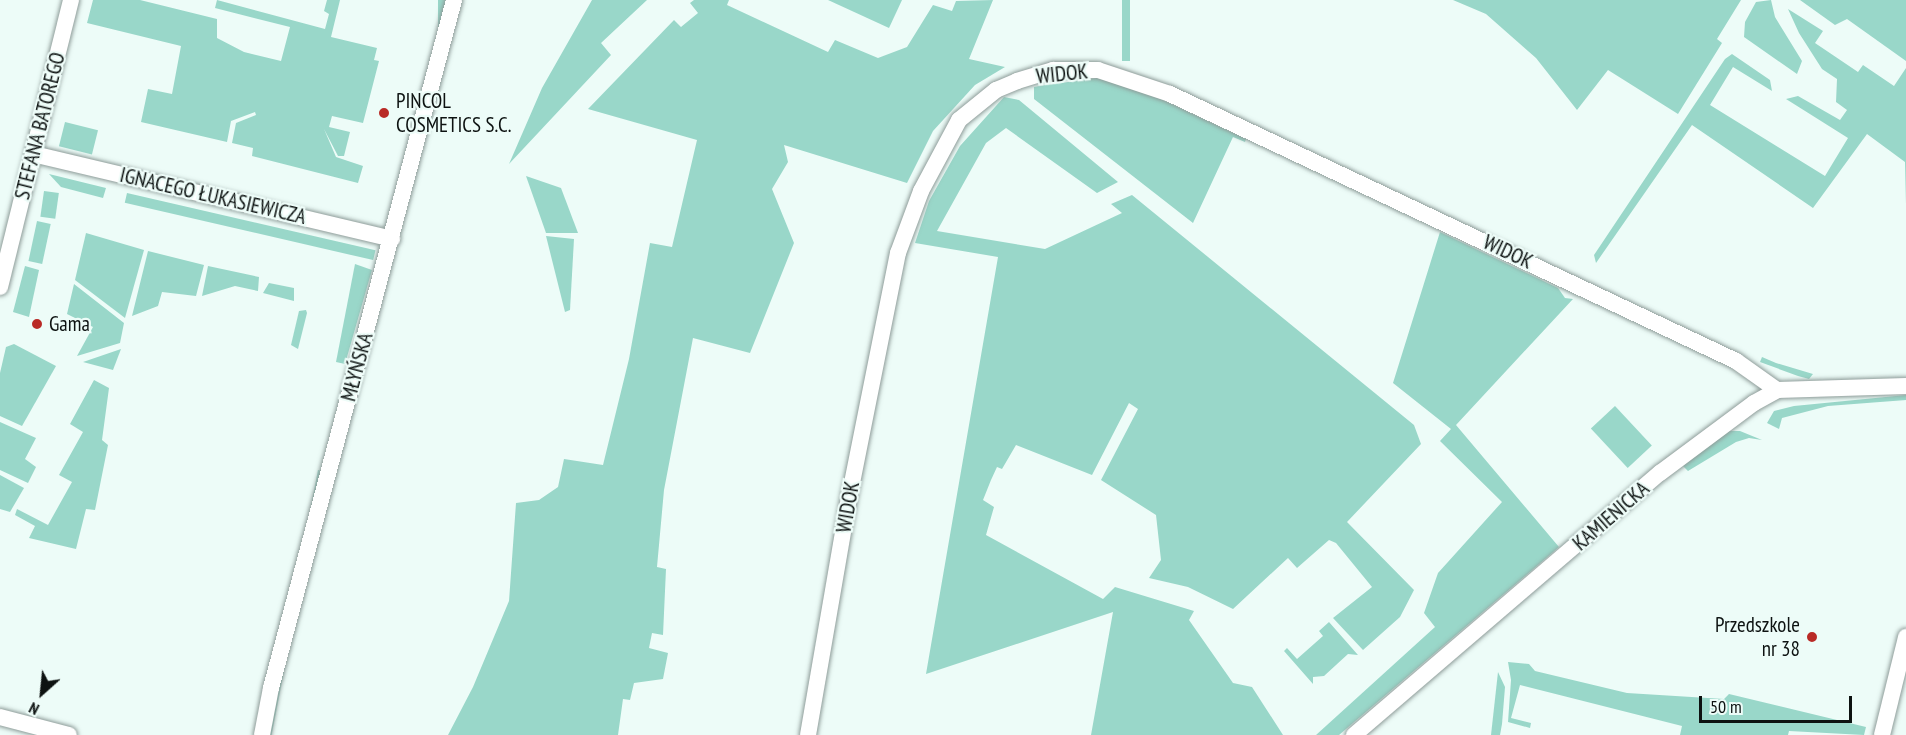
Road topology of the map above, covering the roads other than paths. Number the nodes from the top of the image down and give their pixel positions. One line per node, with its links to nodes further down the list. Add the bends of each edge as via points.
1 (71, 0): 3 (street, STEFANA BATOREGO)
2 (453, 0): 4 (street, MŁYŃSKA)
3 (33, 154): 4 (street, IGNACEGO ŁUKASIEWICZA); 5 (street, STEFANA BATOREGO)
4 (392, 239): 11 (street, MŁYŃSKA, via 271,688)
5 (0, 287)
6 (1906, 386): 7 (street)
7 (1777, 390): 12 (street, WIDOK, via 1736,361 1170,93 1098,70 1053,70 1017,81 996,90 959,120 921,191 898,253 850,493); 13 (street, KAMIENICKA, via 1709,433)
8 (1906, 637): 14 (street)
9 (0, 717): 10 (street)
10 (69, 735)
11 (262, 735)
12 (808, 735)
13 (1354, 735)
14 (1882, 735)

